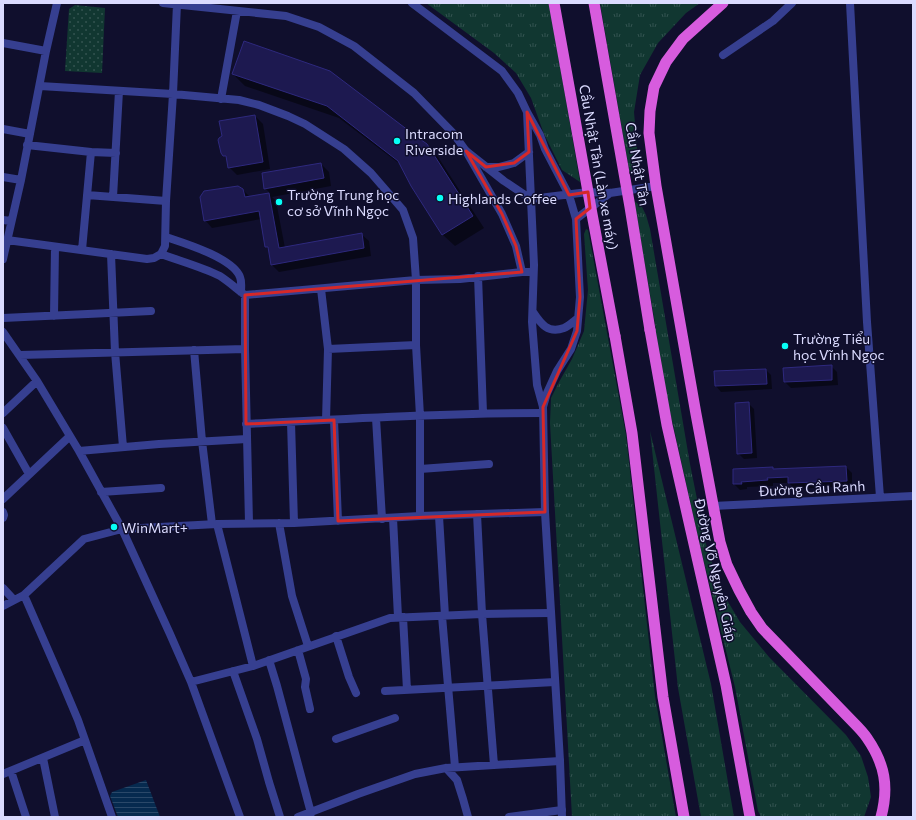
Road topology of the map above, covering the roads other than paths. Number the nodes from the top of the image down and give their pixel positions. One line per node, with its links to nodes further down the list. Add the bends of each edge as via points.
1 (57, 3): 14 (street)
2 (163, 3): 11 (street)
3 (412, 3): 20 (street, via 502,71 518,92)
4 (554, 3): 61 (highway, Cầu Nhật Tân (Làn xe máy), bridge)
5 (560, 3): 61 (highway, bridge, via 597,214)
6 (594, 3): 59 (highway, Cầu Nhật Tân, bridge)
7 (599, 3): 59 (highway, Cầu Nhật Tân (Làn xe máy), bridge, via 635,207)
8 (723, 3): 31 (highway, via 683,39 666,62 654,87 649,133)
9 (792, 3): 15 (street, via 773,21)
10 (850, 3): 89 (street, via 866,322)
11 (177, 4): 12 (street); 18 (street)
12 (237, 10): 19 (street); 25 (street, via 286,16 319,27 354,46 414,93 453,133)
13 (3, 43): 14 (street)
14 (46, 51): 16 (street)
15 (723, 55)
16 (40, 86): 17 (street); 22 (street)
17 (119, 91): 18 (street); 27 (street)
18 (173, 94): 19 (street); 37 (street)
19 (221, 99): 50 (street, via 259,105 305,124 344,149 371,173 403,210 413,238)
20 (527, 112): 26 (street); 33 (street)
21 (3, 128): 22 (street)
22 (30, 134): 23 (street)
23 (27, 145): 24 (street); 30 (street)
24 (91, 152): 27 (street); 34 (street)
25 (466, 152): 28 (street); 47 (street, via 502,214 516,246)
26 (529, 152): 28 (street, via 514,163); 36 (street)
27 (116, 153): 35 (street)
28 (486, 167): 36 (street)
29 (3, 177): 30 (street)
30 (20, 180): 39 (street)
31 (656, 186): 32 (street); 91 (highway)
32 (610, 193): 33 (street); 38 (street)
33 (569, 194): 36 (street); 38 (street)
34 (87, 195): 35 (street); 43 (street)
35 (113, 197): 37 (street)
36 (530, 199): 48 (street)
37 (166, 202): 40 (street)
38 (576, 219): 58 (street, via 580,297)
39 (7, 220): 41 (street)
40 (166, 236): 45 (street); 52 (street, via 195,246 218,257 233,268 240,276)
41 (7, 240): 42 (street); 46 (street)
42 (55, 247): 43 (street); 56 (street)
43 (82, 250): 44 (street)
44 (111, 254): 45 (street, via 147,259); 55 (street)
45 (161, 254): 52 (street, via 219,276)
46 (3, 259)
47 (522, 272): 48 (street); 49 (street)
48 (534, 272): 54 (street)
49 (478, 276): 50 (street); 71 (street)
50 (416, 280): 51 (street); 62 (street)
51 (321, 288): 52 (street); 64 (street)
52 (243, 294): 63 (street)
53 (151, 311): 55 (street)
54 (532, 312): 58 (street, via 546,328 555,330 565,328); 69 (street, via 538,385)
55 (114, 313): 56 (street); 66 (street)
56 (54, 316): 57 (street)
57 (3, 318)
58 (578, 318): 69 (street, via 571,349 556,371)
59 (650, 330): 131 (highway, Đường Võ Nguyên Giáp, via 667,424)
60 (4, 335): 67 (street)
61 (615, 336): 149 (highway, via 632,433 663,697)
62 (416, 345): 64 (street); 72 (street)
63 (245, 348): 65 (street); 76 (street)
64 (328, 349): 74 (street)
65 (194, 350): 66 (street); 80 (street)
66 (116, 352): 67 (street); 81 (street)
67 (20, 355): 68 (street)
68 (37, 381): 70 (street); 78 (street)
69 (543, 410): 71 (street); 93 (street)
70 (3, 413)
71 (483, 413): 72 (street)
72 (420, 416): 73 (street); 84 (street)
73 (376, 418): 74 (street); 99 (street)
74 (330, 420): 75 (street); 100 (street)
75 (291, 422): 76 (street); 103 (street)
76 (246, 424): 79 (street)
77 (3, 428): 85 (street)
78 (70, 436): 82 (street); 85 (street)
79 (247, 439): 80 (street); 101 (street)
80 (202, 441): 81 (street); 104 (street)
81 (123, 447): 82 (street)
82 (79, 451): 87 (street)
83 (489, 464): 84 (street)
84 (420, 469): 95 (street)
85 (29, 474): 90 (street)
86 (162, 488): 87 (street)
87 (101, 492): 105 (street)
88 (913, 496): 89 (street, Đường Cầu Ranh)
89 (880, 498): 91 (street, Đường Cầu Ranh)
90 (3, 499)
91 (713, 506): 152 (highway, via 727,565 751,612 762,628 867,737 876,752 886,784)
92 (3, 512): 97 (street)
93 (545, 512): 94 (street); 110 (street)
94 (477, 514): 96 (street); 111 (street)
95 (420, 516): 96 (street); 98 (street)
96 (438, 516): 112 (street)
97 (3, 518)
98 (393, 518): 99 (street); 113 (street)
99 (382, 519): 100 (street)
100 (338, 521): 103 (street)
101 (249, 523): 102 (street); 104 (street)
102 (278, 523): 103 (street); 115 (street, via 292,596)
103 (294, 523)
104 (215, 524): 105 (street); 118 (street)
105 (122, 529): 107 (street, via 84,539); 120 (street)
106 (3, 588): 108 (street)
107 (24, 595): 108 (street); 130 (street)
108 (14, 600): 109 (street)
109 (3, 606)
110 (551, 613): 111 (street); 121 (street)
111 (482, 614): 112 (street); 122 (street)
112 (444, 616): 113 (street); 123 (street)
113 (401, 617): 114 (street, via 390,618); 124 (street)
114 (336, 636): 115 (street); 126 (street)
115 (308, 646): 116 (street)
116 (298, 650): 117 (street); 127 (street)
117 (269, 660): 118 (street); 139 (street)
118 (253, 666): 119 (street)
119 (233, 671): 120 (street); 145 (street, via 258,740)
120 (191, 682): 144 (street)
121 (555, 682): 122 (street); 133 (street)
122 (488, 686): 123 (street); 134 (street)
123 (449, 688): 124 (street); 135 (street)
124 (407, 690): 125 (street)
125 (385, 691)
126 (356, 693)
127 (310, 708)
128 (395, 718): 129 (street)
129 (336, 739)
130 (85, 740): 132 (street); 143 (street)
131 (738, 745): 150 (highway, Đường Võ Nguyên Giáp); 151 (highway)
132 (43, 758): 137 (street); 142 (street)
133 (560, 761): 134 (street); 140 (street)
134 (494, 765): 135 (street)
135 (455, 767): 136 (street)
136 (446, 768): 139 (street, via 415,774); 147 (street, via 457,780)
137 (11, 771): 138 (street); 141 (street)
138 (3, 774)
139 (311, 813): 146 (street)
140 (562, 813): 148 (street)
141 (26, 817)
142 (56, 817)
143 (112, 817)
144 (240, 817)
145 (280, 817)
146 (298, 817)
147 (468, 817)
148 (509, 817)
149 (684, 817)
150 (750, 817)
151 (756, 817)
152 (881, 817)

